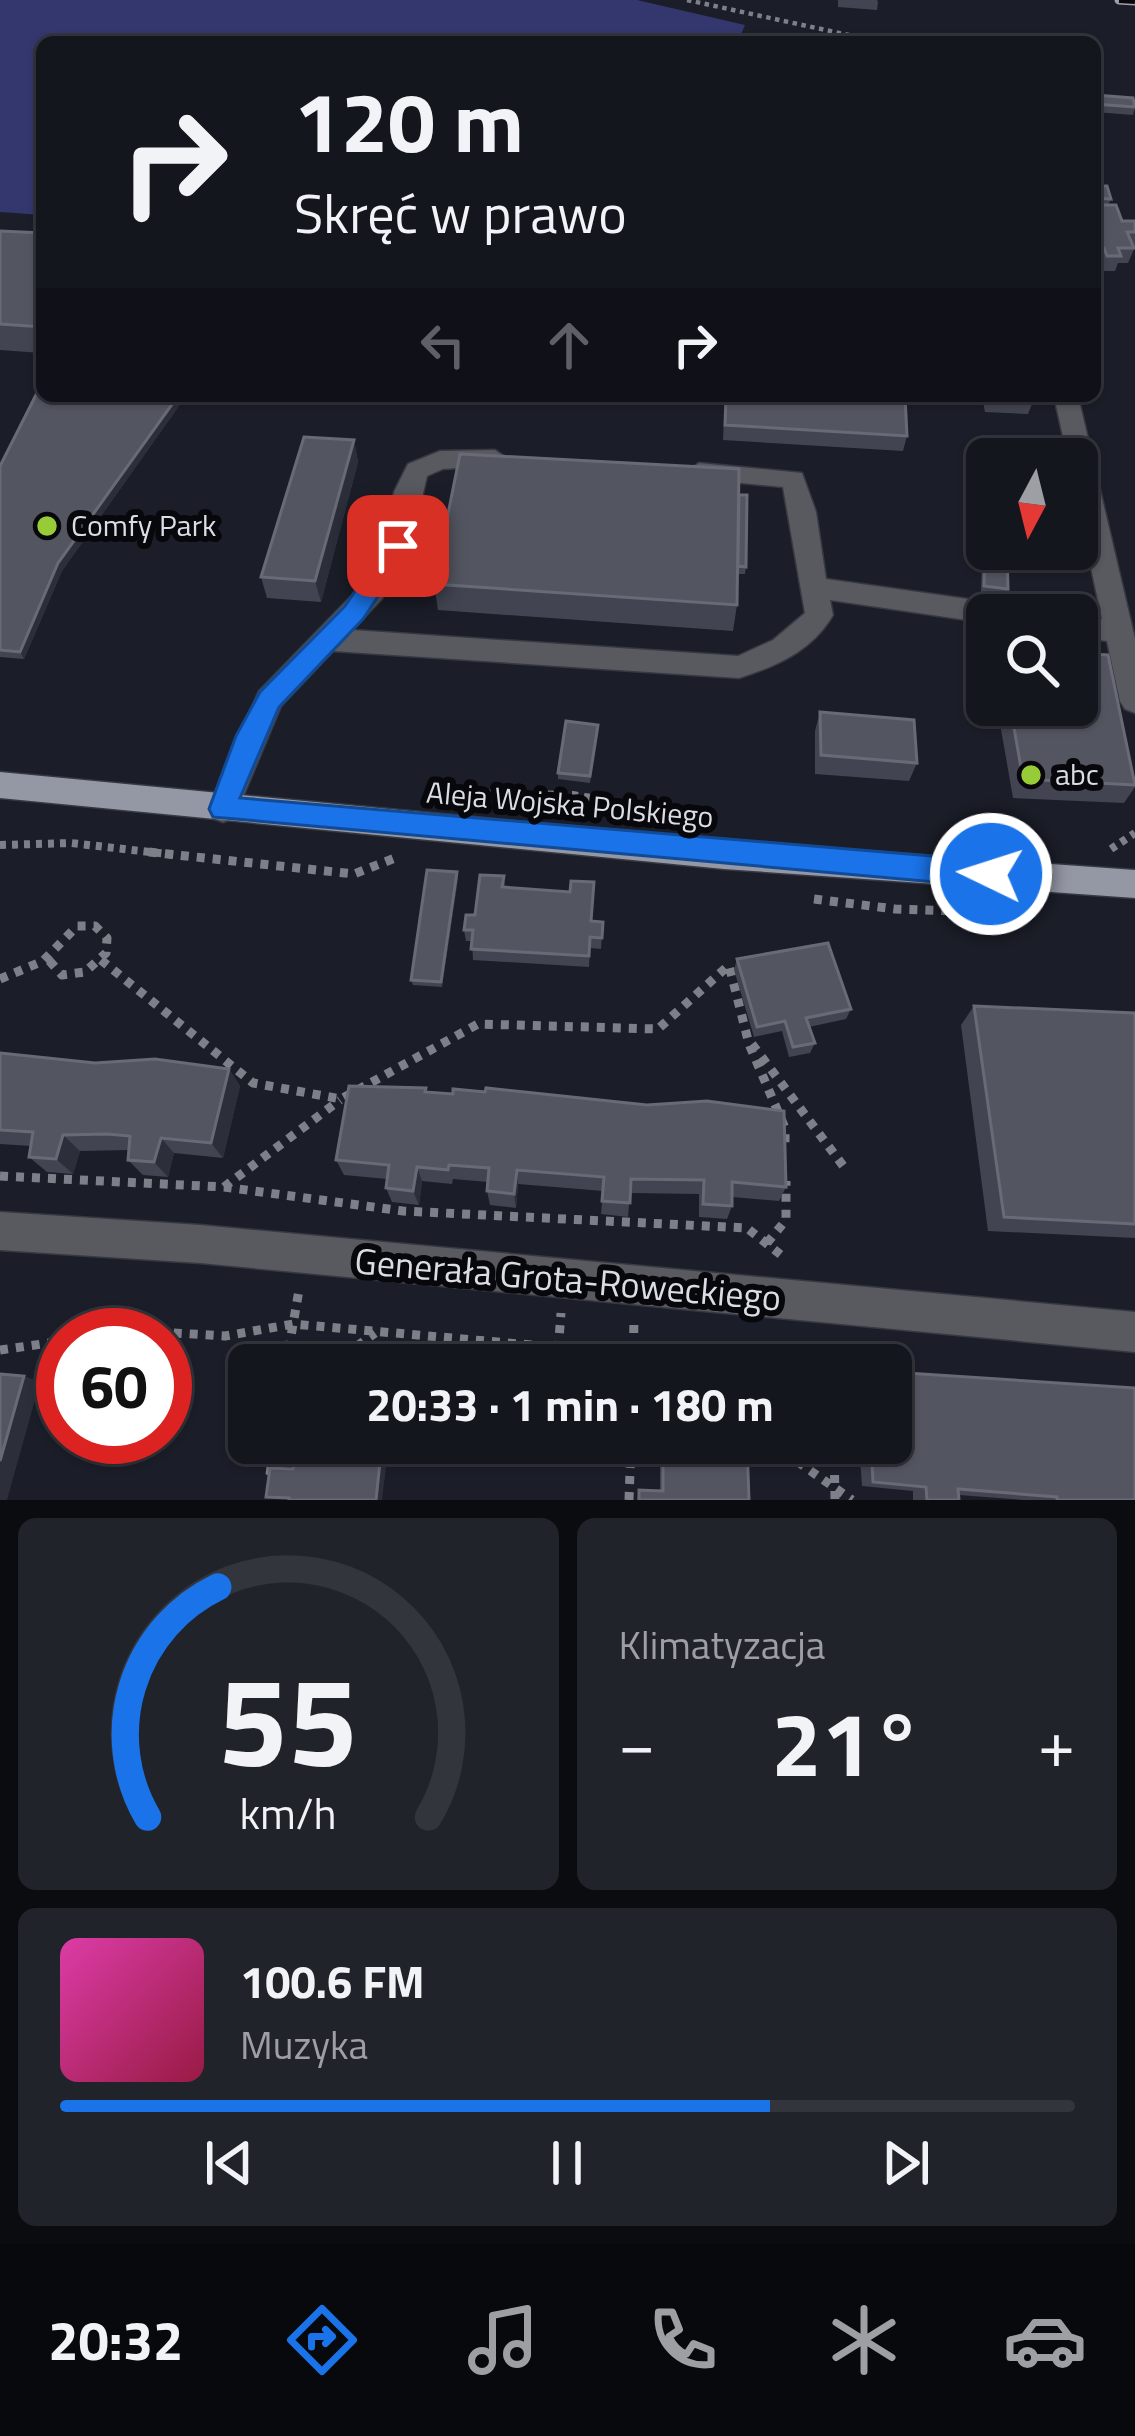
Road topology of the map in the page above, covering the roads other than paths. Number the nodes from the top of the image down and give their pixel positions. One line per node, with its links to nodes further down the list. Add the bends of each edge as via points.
1 (1067, 402): 7 (street)
2 (524, 460): 8 (street, via 440,460 417,470 398,546)
3 (681, 471): 4 (street, via 793,478 805,508)
4 (812, 587): 5 (street); 8 (street, via 819,615 804,636 739,667)
5 (966, 610)
6 (1098, 629): 7 (street)
7 (1119, 632): 9 (street)
8 (330, 640): 11 (street, via 269,699)
9 (1135, 701)
10 (0, 785): 11 (main road, Aleja Wojska Polskiego)
11 (223, 809): 12 (main road, Aleja Wojska Polskiego)
12 (1135, 884)
13 (0, 1231): 14 (street, Generała Grota-Roweckiego)
14 (1135, 1332)

